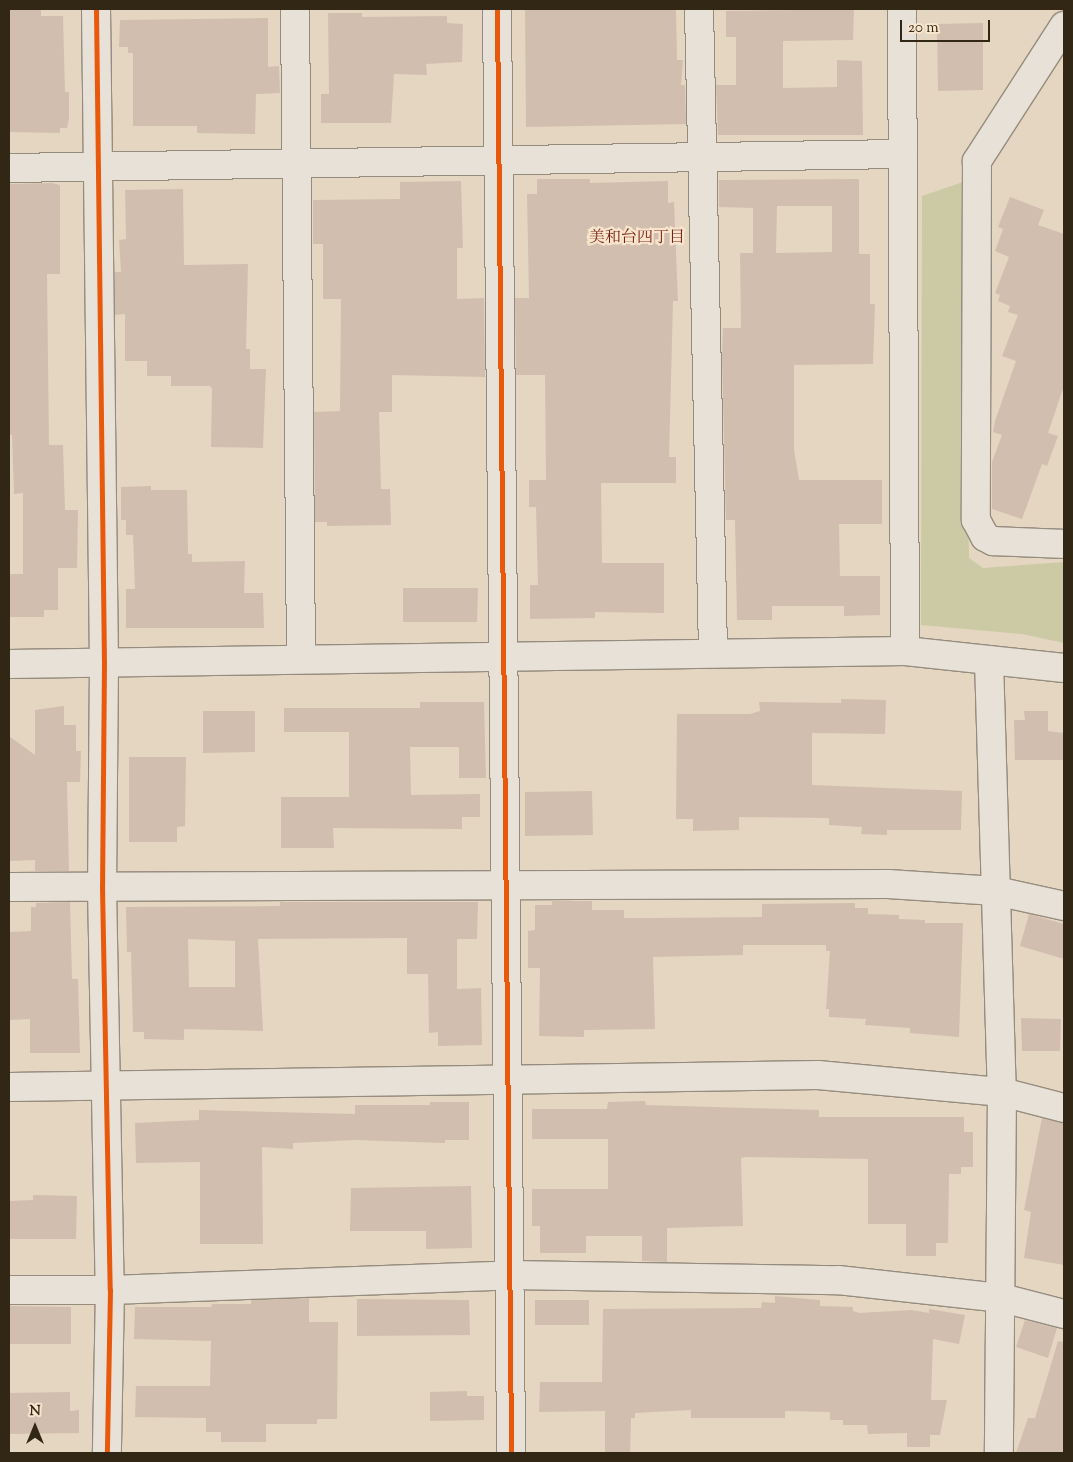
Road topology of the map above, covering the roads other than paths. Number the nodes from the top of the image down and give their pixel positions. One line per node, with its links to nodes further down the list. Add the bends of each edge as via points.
1 (96, 9): 11 (street)
2 (295, 9): 10 (street)
3 (497, 9): 9 (street)
4 (700, 9): 8 (street)
5 (902, 9): 7 (street)
6 (1064, 26): 13 (street, via 977,161 976,510 980,530 992,541)
7 (902, 154): 8 (street); 14 (street)
8 (702, 157): 9 (street); 15 (street)
9 (499, 161): 10 (street); 16 (street)
10 (298, 163): 11 (street); 17 (street)
11 (97, 166): 12 (street); 19 (street)
12 (9, 168)
13 (1064, 544)
14 (905, 651): 15 (street); 18 (street)
15 (713, 653): 16 (street)
16 (502, 655): 17 (street); 22 (street)
17 (301, 658): 19 (street)
18 (989, 660): 21 (street); 25 (street)
19 (104, 662): 20 (street); 24 (street)
20 (9, 664)
21 (1064, 668)
22 (506, 883): 24 (street); 25 (street, via 888,884); 27 (street)
23 (9, 887): 24 (street)
24 (102, 887): 29 (street)
25 (996, 891): 26 (street); 30 (street)
26 (1064, 906)
27 (510, 1079): 29 (street); 30 (street, via 818,1075); 32 (street)
28 (9, 1087): 29 (street)
29 (106, 1087): 34 (street)
30 (1002, 1092): 31 (street); 35 (street)
31 (1064, 1108)
32 (510, 1275): 34 (street); 35 (street, via 838,1280); 38 (street)
33 (9, 1290): 34 (street)
34 (110, 1290): 37 (street)
35 (1002, 1298): 36 (street); 39 (street)
36 (1064, 1314)
37 (107, 1453)
38 (511, 1453)
39 (1000, 1453)

